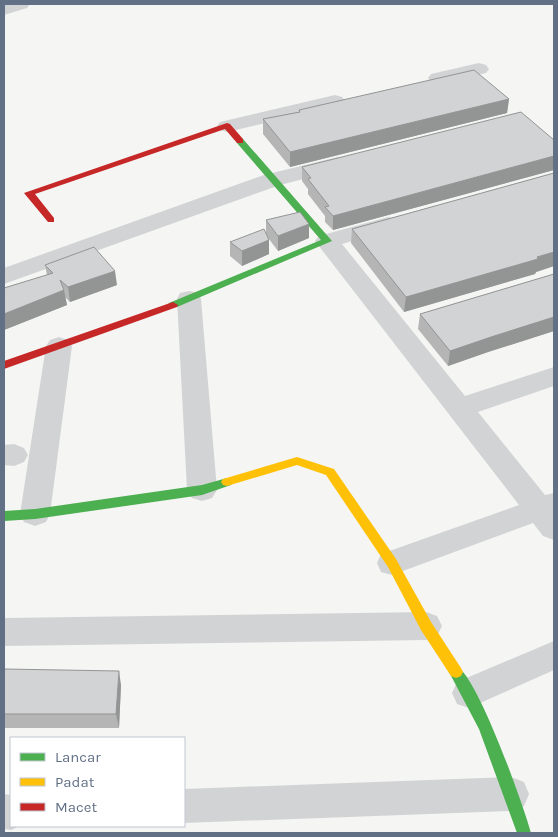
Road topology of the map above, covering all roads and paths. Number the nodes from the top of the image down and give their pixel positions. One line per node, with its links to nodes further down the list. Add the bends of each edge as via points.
1 (21, 4): 2 (street)
2 (4, 10)
3 (479, 69): 4 (street)
4 (421, 82)
5 (353, 98): 6 (street)
6 (227, 126): 8 (street); 10 (street, via 29,193)
7 (358, 159): 8 (street)
8 (272, 180): 11 (street); 12 (street)
9 (412, 218): 11 (street)
10 (51, 220)
11 (328, 241): 13 (street); 17 (street, via 404,322)
12 (4, 276)
13 (189, 299): 14 (street); 18 (street)
14 (59, 346): 15 (street); 19 (street)
15 (4, 365)
16 (554, 376): 17 (street)
17 (460, 408): 20 (street)
18 (202, 490): 19 (street); 22 (street, via 297,461 330,472)
19 (35, 514): 21 (street)
20 (550, 514): 22 (street)
21 (4, 516)
22 (392, 563): 23 (street)
23 (426, 626): 24 (street); 26 (street)
24 (4, 632)
25 (554, 655): 26 (street)
26 (469, 693): 27 (street)
27 (511, 794): 28 (street); 29 (street)
28 (185, 806)
29 (524, 833)

